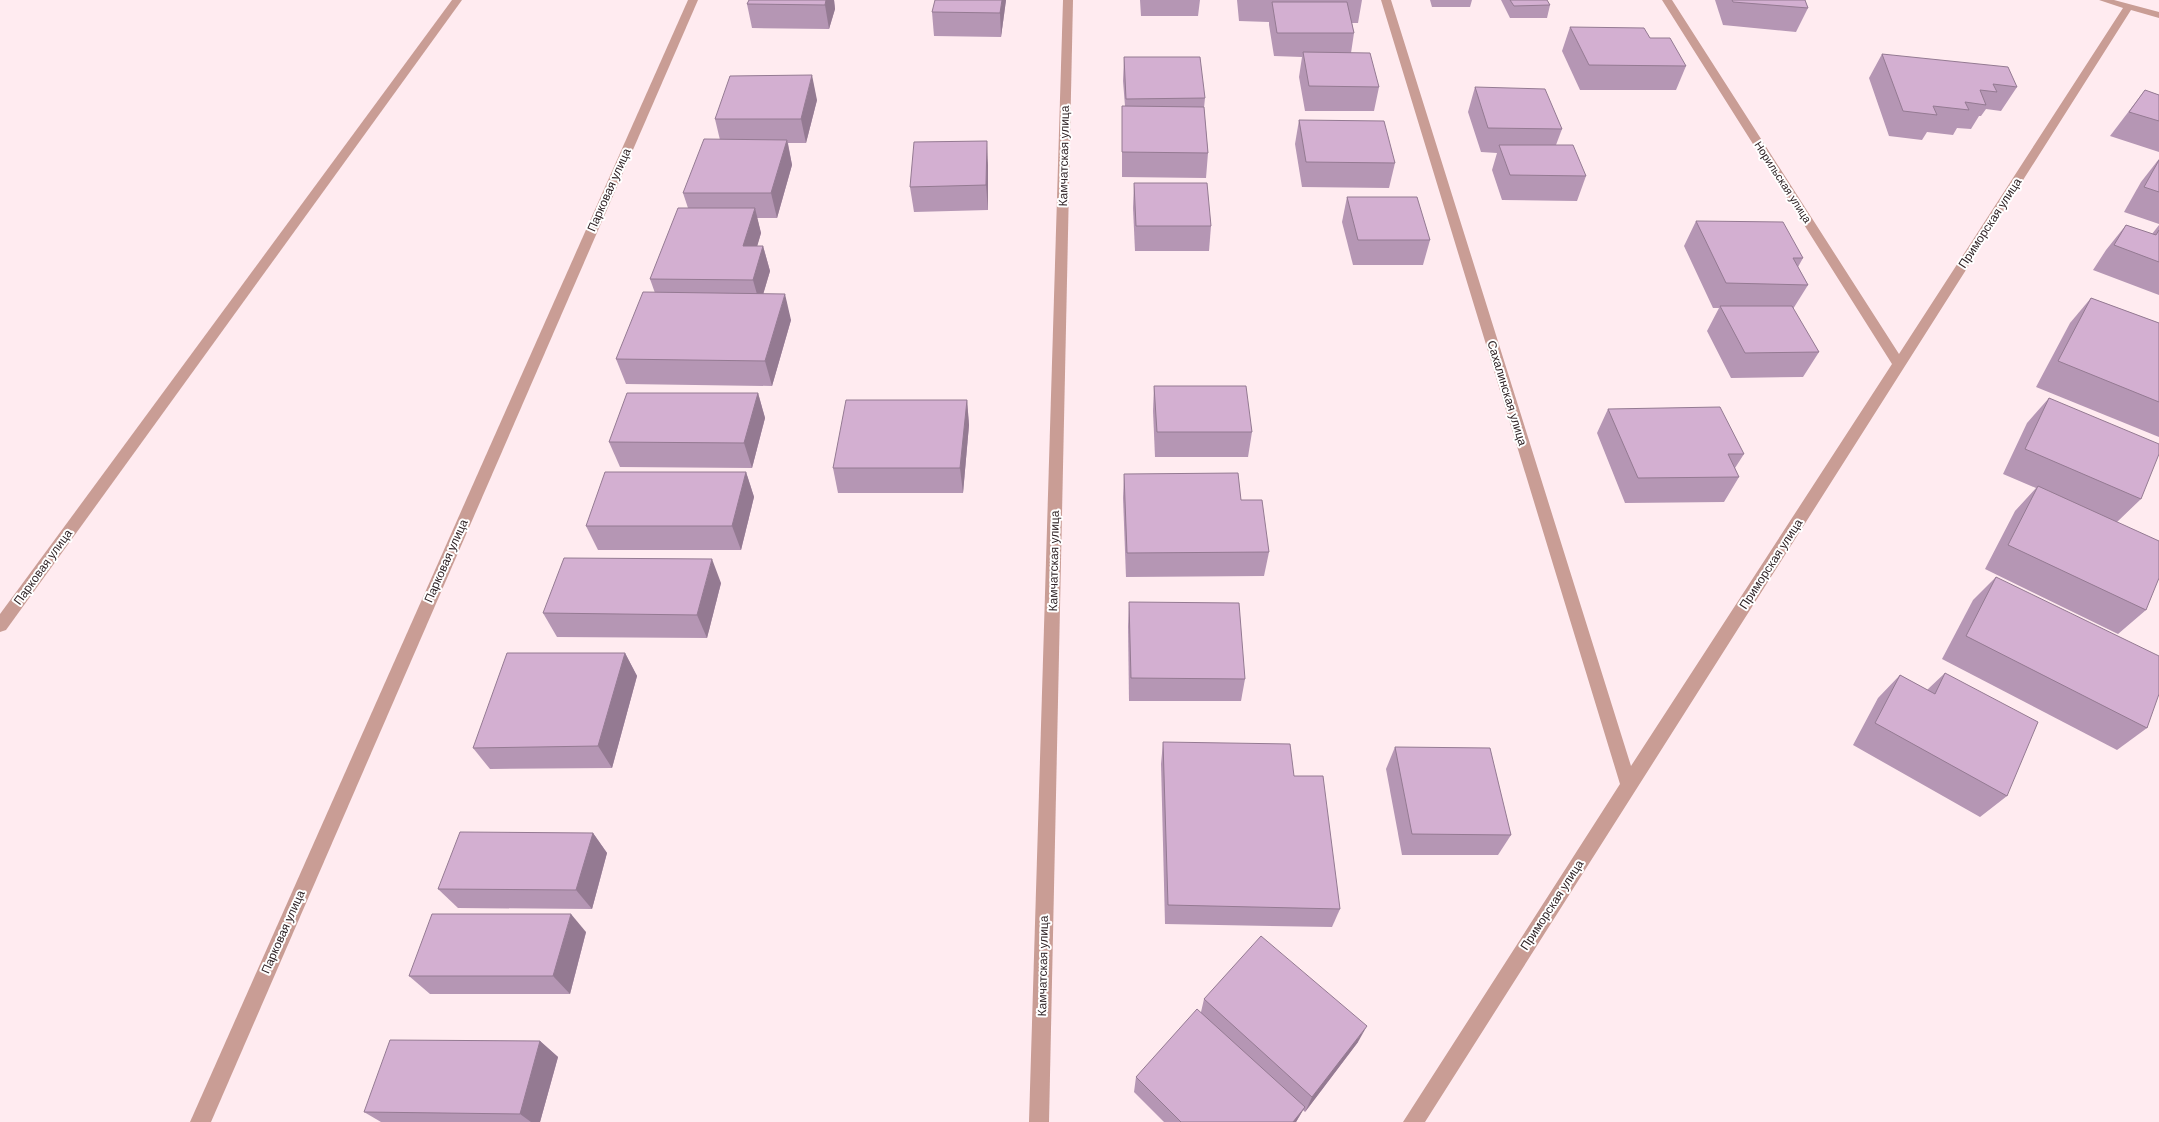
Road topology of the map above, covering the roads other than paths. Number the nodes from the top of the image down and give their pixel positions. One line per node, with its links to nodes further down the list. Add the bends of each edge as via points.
1 (457, 0): 10 (street, Парковая улица)
2 (692, 0): 12 (street, Парковая улица)
3 (1068, 0): 13 (street, Камчатская улица)
4 (1386, 0): 11 (street, Сахалинская улица)
5 (1667, 0): 9 (street, Норильская улица)
6 (2104, 0): 7 (street)
7 (2129, 6): 8 (street); 9 (street, Приморская улица)
8 (2159, 15)
9 (1899, 364): 11 (street, Приморская улица)
10 (0, 626)
11 (1628, 786): 14 (street, Приморская улица)
12 (200, 1122)
13 (1039, 1122)
14 (1413, 1122)

